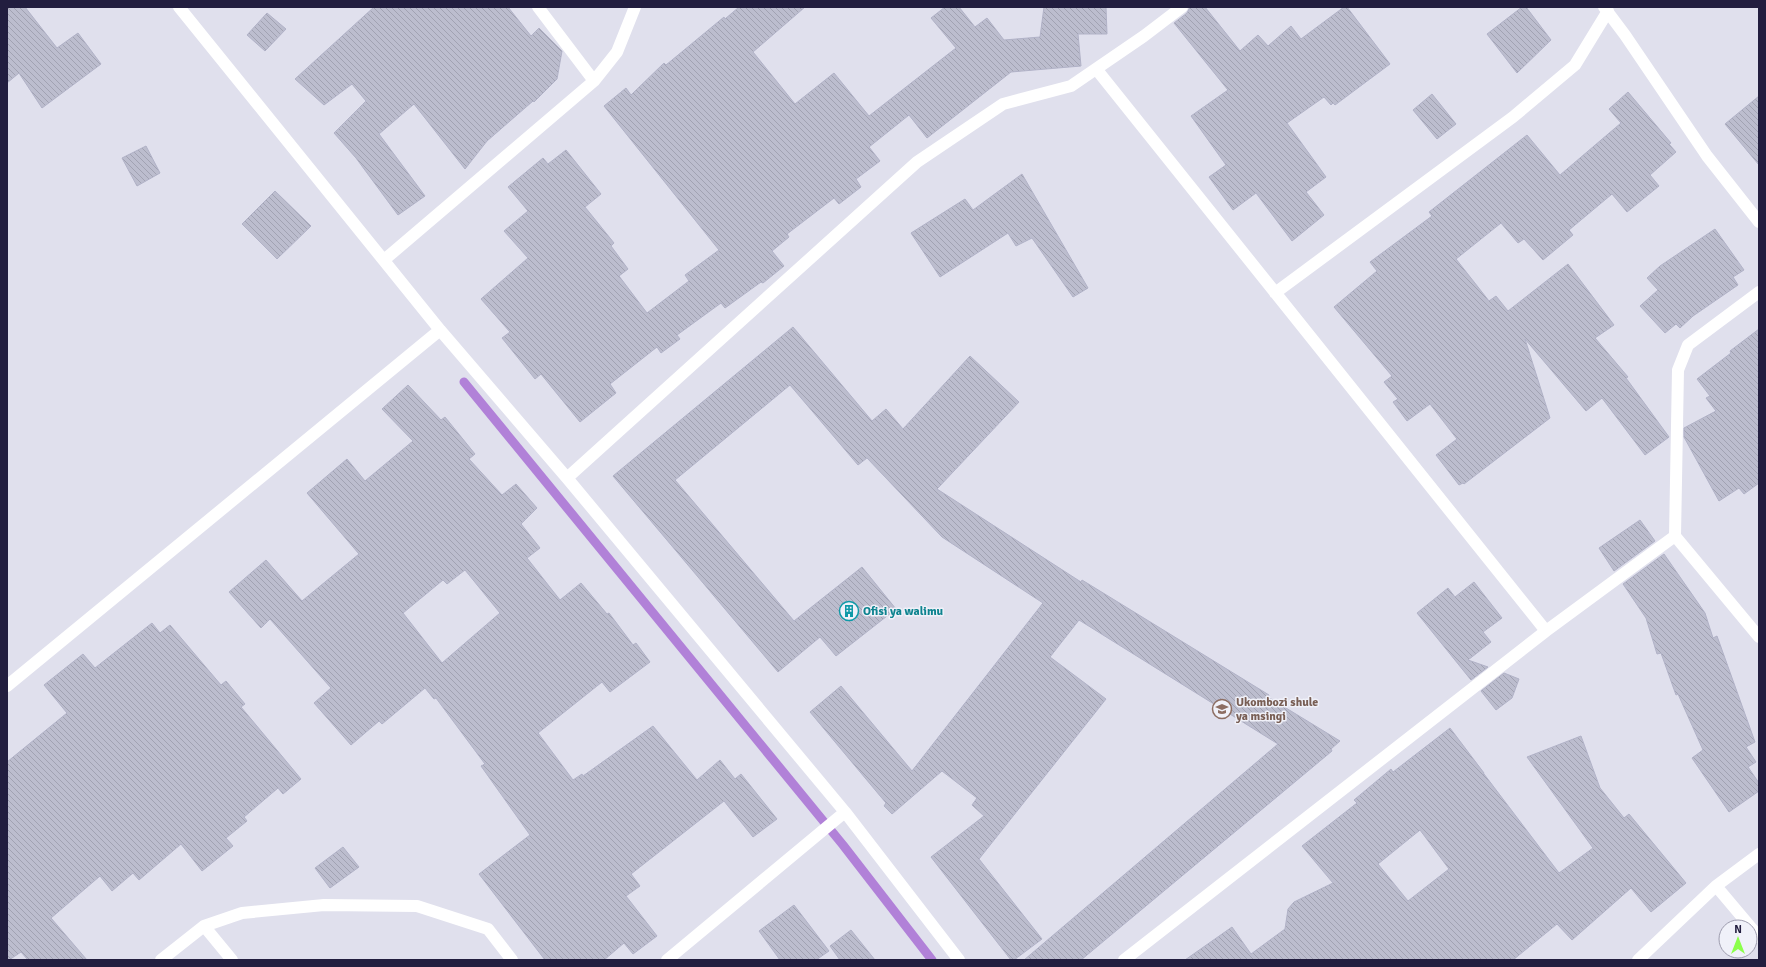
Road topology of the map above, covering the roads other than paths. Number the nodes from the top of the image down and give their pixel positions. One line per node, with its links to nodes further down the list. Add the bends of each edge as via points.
1 (179, 7): 9 (street)
2 (538, 7): 7 (street)
3 (635, 7): 7 (street, via 617,52)
4 (1182, 7): 6 (street)
5 (1606, 9): 8 (street, via 1707,156); 11 (street, via 1575,65 1519,112)
6 (1097, 70): 11 (street); 13 (street, via 1071,86 1002,104 917,162)
7 (594, 81): 9 (street)
8 (1759, 222)
9 (384, 260): 12 (street)
10 (1759, 292): 14 (street, via 1688,345 1678,370)
11 (1275, 293): 15 (street)
12 (440, 330): 13 (street); 17 (street)
13 (567, 478): 18 (street)
14 (1675, 536): 15 (street); 16 (street)
15 (1546, 631): 28 (street)
16 (1759, 637)
17 (7, 686)
18 (845, 812): 26 (street); 27 (street)
19 (1759, 854): 20 (street)
20 (1716, 886): 22 (street); 29 (street)
21 (204, 926): 23 (street); 24 (street); 25 (street, via 242,913 324,905 417,906 488,929)
22 (1759, 937)
23 (161, 960)
24 (232, 960)
25 (512, 960)
26 (667, 960)
27 (959, 960)
28 (1124, 960)
29 (1638, 960)

